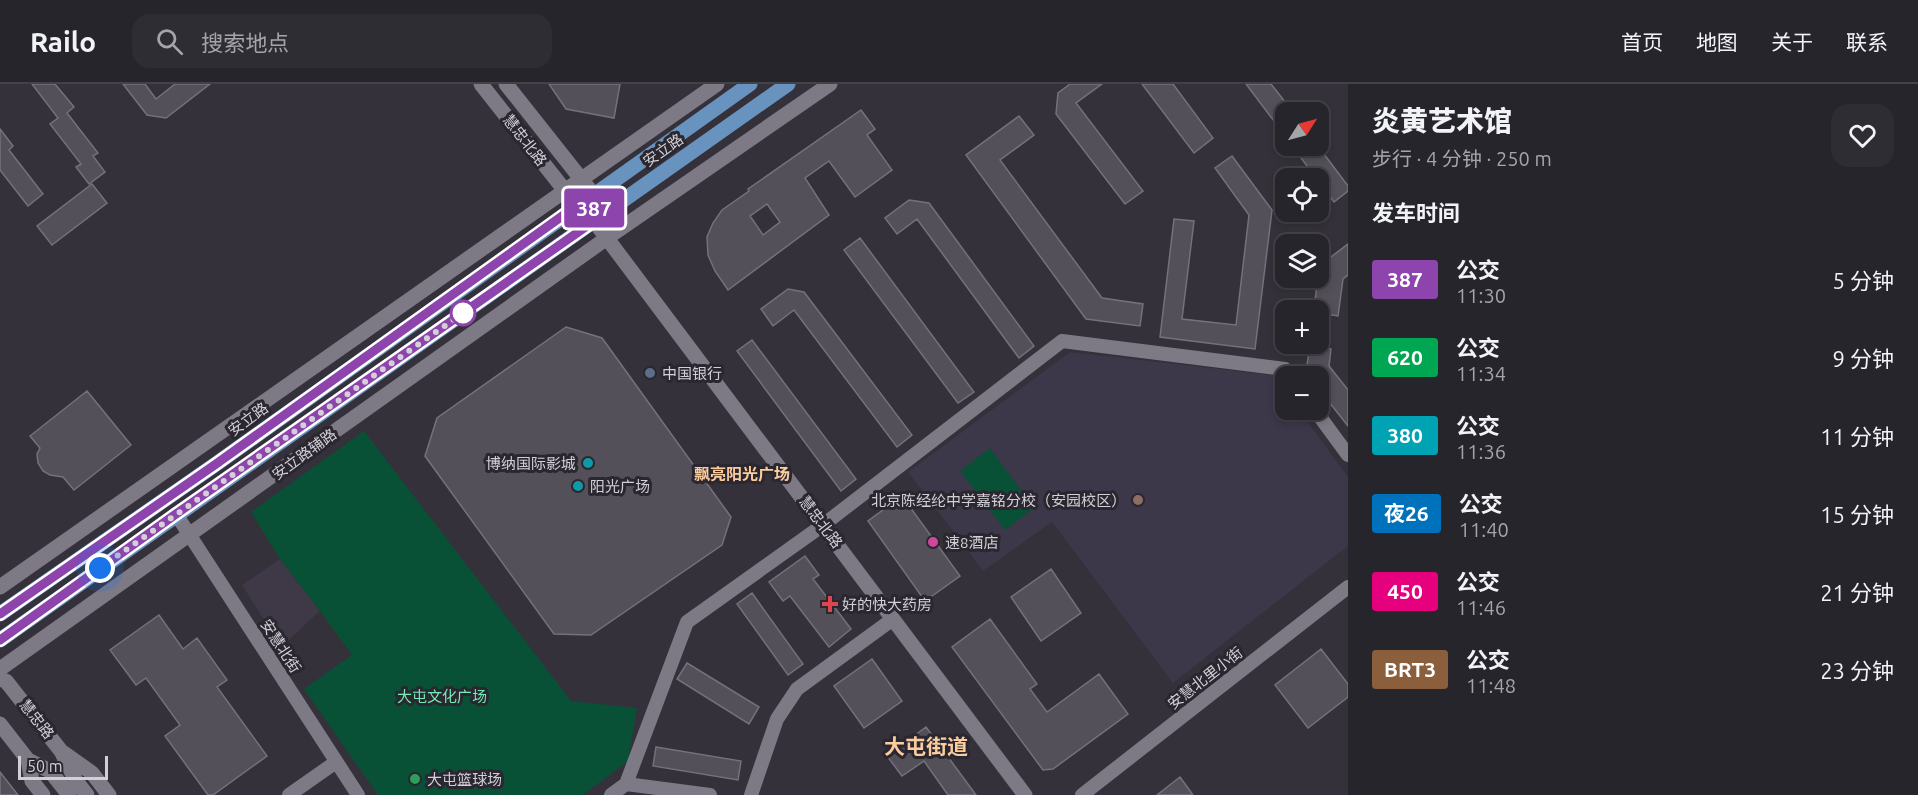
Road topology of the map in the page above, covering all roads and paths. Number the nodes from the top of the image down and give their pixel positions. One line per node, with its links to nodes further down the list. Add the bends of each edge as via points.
1 (481, 84): 8 (street, 慧忠北路)
2 (506, 84): 7 (street, 慧忠北路)
3 (717, 84): 7 (street, 安立路)
4 (750, 84): 9 (main road, 安立路)
5 (788, 84): 11 (main road, 安立路)
6 (830, 84): 12 (street)
7 (582, 179): 8 (street, 安立路); 9 (street, 慧忠北路)
8 (565, 192): 10 (street, 慧忠北路); 19 (street)
9 (593, 194): 10 (main road, 安立路); 11 (street)
10 (577, 206): 11 (street, 慧忠北路); 21 (main road, 安立路)
11 (594, 221): 12 (street, 慧忠北路); 16 (main road, 安立路)
12 (607, 238): 17 (street, 慧忠北路); 18 (street, 安立路辅路)
13 (1275, 368): 17 (street, via 1062,341)
14 (1322, 420): 15 (street)
15 (1348, 454)
16 (176, 514): 18 (street, 安慧北街); 23 (main road, 安立路)
17 (823, 525): 22 (street, 慧忠北路); 30 (street, via 687,622)
18 (190, 536): 24 (street, 安立路辅路); 29 (street, 安慧北街)
19 (0, 587)
20 (1348, 587): 41 (street, 安慧北里小街)
21 (0, 614)
22 (893, 619): 39 (street, via 797,689 777,719); 40 (street, 慧忠北路)
23 (0, 640)
24 (0, 669)
25 (0, 679): 27 (street, 慧忠路, via 6,681)
26 (0, 724): 28 (street)
27 (62, 751): 33 (street, 慧忠路); 34 (street, via 92,773)
28 (28, 760): 31 (street, via 32,782); 32 (street, via 50,771)
29 (336, 762): 35 (street); 36 (street, 安慧北街)
30 (626, 784): 37 (street); 38 (street)
31 (43, 795)
32 (69, 795)
33 (87, 795)
34 (109, 795)
35 (289, 795)
36 (358, 795)
37 (611, 795)
38 (710, 795)
39 (751, 795)
40 (1025, 795)
41 (1082, 795)

